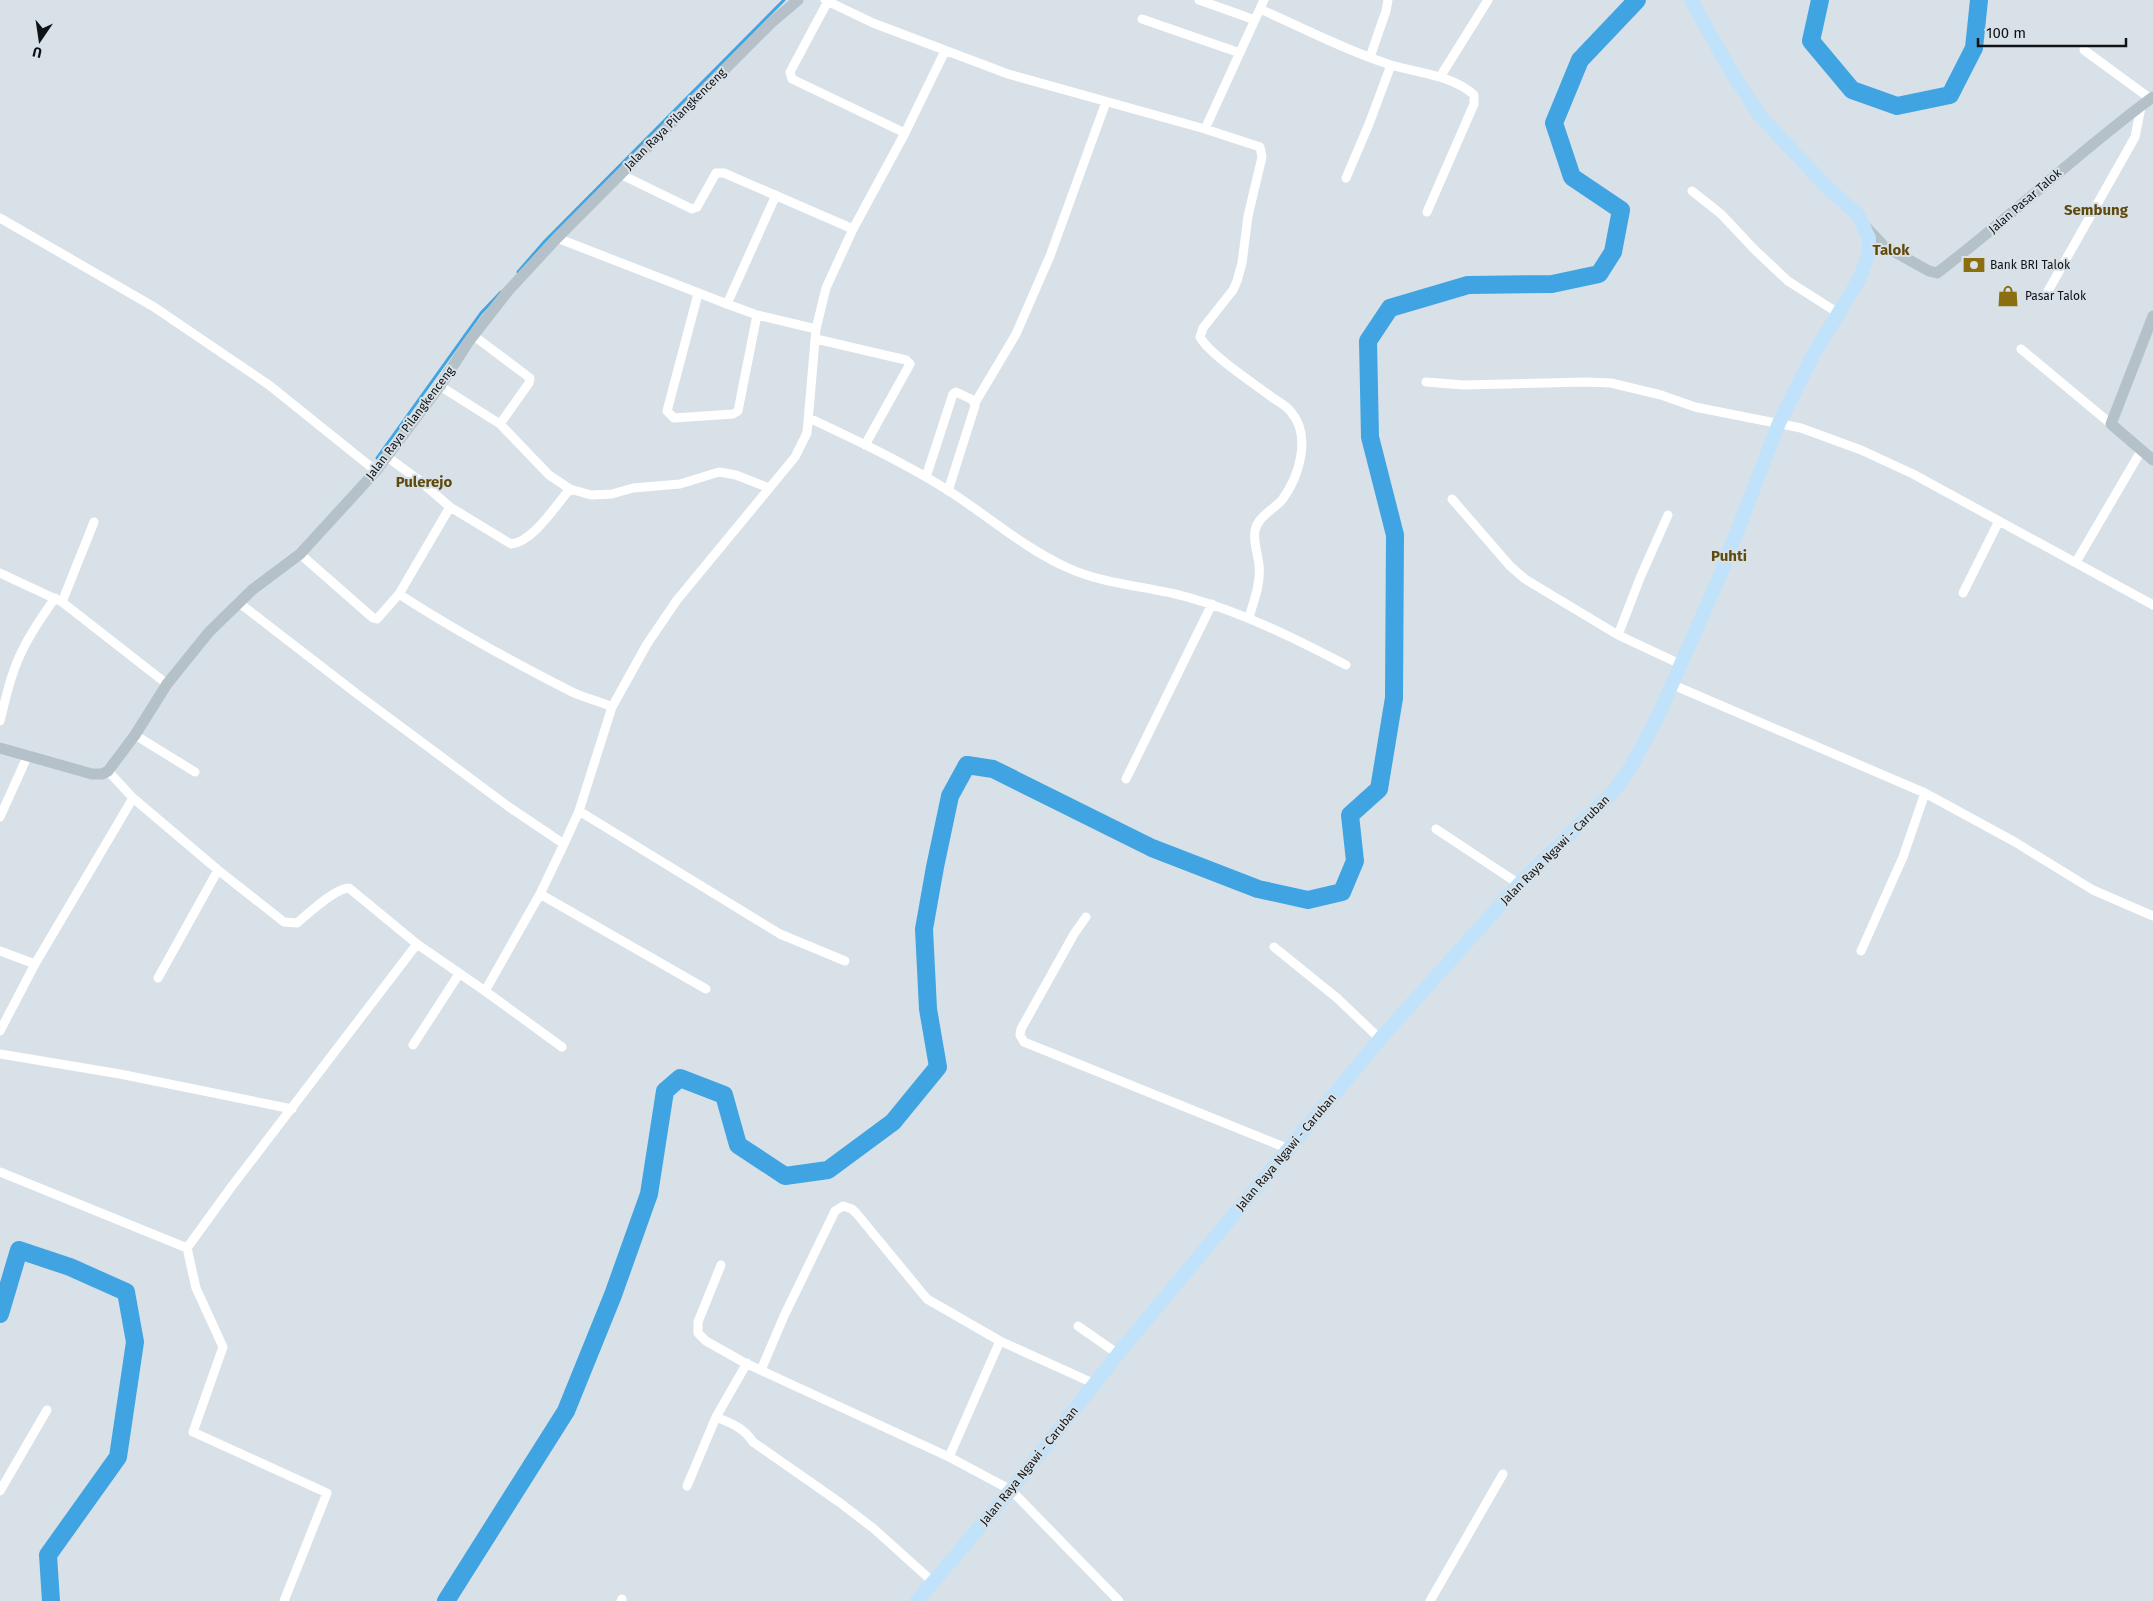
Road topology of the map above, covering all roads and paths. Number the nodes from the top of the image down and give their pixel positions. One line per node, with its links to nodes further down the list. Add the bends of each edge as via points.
1 (798, 0): 21 (main road, Jalan Raya Pilangkenceng)
2 (1199, 0): 9 (street)
3 (1388, 0): 13 (street)
4 (1488, 0): 15 (street)
5 (826, 1): 11 (street); 20 (street, via 791,68 792,79)
6 (1262, 4): 9 (street); 13 (street)
7 (1694, 4): 27 (highway, Jalan Raya Ngawi - Caruban, via 1760,116)
8 (1142, 19): 12 (street)
9 (1255, 20): 12 (street)
10 (2084, 50): 16 (street)
11 (945, 51): 17 (street, via 1008,74); 20 (street)
12 (1240, 53): 19 (street)
13 (1370, 57): 14 (street)
14 (1391, 65): 15 (street); 22 (street)
15 (1440, 77): 25 (street, via 1470,90 1474,94 1474,104)
16 (2152, 98): 18 (main road, Jalan Pasar Talok)
17 (1106, 102): 19 (street); 43 (street, via 1050,256 1016,334)
18 (2141, 107): 30 (main road, Jalan Pasar Talok, via 1937,272 1929,272); 32 (street, via 2135,137)
19 (1205, 129): 71 (street, via 1256,144 1262,151 1237,282 1203,328 1200,337 1226,362 1291,411 1301,428 1298,467 1290,486 1281,501 1257,524 1254,532 1260,571)
20 (904, 134): 28 (street)
21 (620, 174): 24 (street, via 692,209 718,172); 29 (main road, Jalan Raya Pilangkenceng)
22 (1346, 178)
23 (1692, 191): 35 (street, via 1721,214 1788,281)
24 (776, 194): 28 (street); 34 (street)
25 (1427, 212)
26 (0, 218): 52 (street, via 154,307 269,385)
27 (1862, 222): 30 (main road); 31 (highway, Jalan Raya Ngawi - Caruban, via 1869,238)
28 (853, 229): 38 (street, via 826,288)
29 (557, 238): 33 (street); 39 (main road, Jalan Raya Pilangkenceng)
30 (1891, 250): 31 (main road, via 1875,254)
31 (1867, 261): 35 (highway, Jalan Raya Ngawi - Caruban)
32 (2048, 291)
33 (698, 294): 34 (street); 36 (street, via 668,412 674,418 738,412)
34 (727, 304): 36 (street)
35 (1838, 313): 45 (highway, Jalan Raya Ngawi - Caruban, via 1812,355)
36 (757, 315): 38 (street)
37 (2153, 316): 47 (main road)
38 (816, 334): 44 (street); 48 (street, via 906,360 910,364)
39 (474, 336): 42 (main road, Jalan Raya Pilangkenceng); 46 (street, via 530,378)
40 (2021, 350): 47 (street)
41 (1426, 382): 45 (street, via 1464,385 1611,383 1695,407)
42 (440, 386): 46 (street); 50 (main road, Jalan Raya Pilangkenceng)
43 (975, 403): 53 (street, via 956,392 954,394); 56 (street)
44 (809, 418): 48 (street); 54 (street, via 803,444)
45 (1779, 423): 61 (street, via 1888,461); 73 (highway, Jalan Raya Ngawi - Caruban, via 1721,573)
46 (500, 424): 55 (street, via 549,475)
47 (2111, 424): 49 (main road)
48 (865, 444): 53 (street)
49 (2141, 451): 51 (main road); 63 (street)
50 (386, 456): 52 (main road, Jalan Raya Pilangkenceng); 58 (street)
51 (2153, 460)
52 (376, 471): 62 (main road, Jalan Raya Pilangkenceng)
53 (926, 477): 56 (street)
54 (770, 488): 55 (street, via 736,474 719,472 680,484 633,488 612,494 591,495); 77 (street, via 677,600 647,644)
55 (570, 489): 58 (street, via 531,535 519,544 496,536)
56 (948, 491): 69 (street, via 1066,567)
57 (1452, 499): 72 (street, via 1510,566)
58 (450, 507): 66 (street)
59 (1668, 515): 72 (street)
60 (94, 522): 67 (street)
61 (1999, 522): 63 (street); 65 (street)
62 (300, 554): 66 (street, via 374,618); 68 (main road, Jalan Raya Pilangkenceng)
63 (2076, 562): 70 (street)
64 (0, 573): 67 (street)
65 (1963, 593)
66 (399, 594): 77 (street, via 520,664 573,692)
67 (58, 600): 75 (street); 78 (street, via 36,625 22,651)
68 (238, 602): 75 (main road, Jalan Raya Pilangkenceng); 90 (street, via 509,808)
69 (1212, 604): 71 (street); 84 (street)
70 (2153, 605)
71 (1249, 617): 74 (street)
72 (1618, 635): 73 (street)
73 (1680, 664): 76 (highway, Jalan Raya Ngawi - Caruban)
74 (1346, 665)
75 (167, 684): 79 (main road, Jalan Raya Pilangkenceng)
76 (1671, 684): 85 (street); 92 (highway, Jalan Raya Ngawi - Caruban, via 1642,748 1614,791)
77 (612, 707): 87 (street)
78 (0, 721)
79 (135, 735): 82 (main road, Jalan Raya Pilangkenceng); 83 (street)
80 (0, 748): 81 (main road)
81 (28, 755): 82 (main road, via 92,774); 88 (street)
82 (108, 771): 86 (street)
83 (195, 772)
84 (1126, 779)
85 (1925, 793): 94 (street, via 2015,842 2093,890); 99 (street, via 1903,857)
86 (132, 798): 91 (street); 101 (street)
87 (579, 811): 90 (street); 100 (street, via 780,934)
88 (0, 816)
89 (1436, 829): 92 (street)
90 (564, 844): 93 (street)
91 (218, 870): 96 (street, via 290,924 297,923 329,897 348,888); 103 (street)
92 (1519, 884): 107 (highway, Jalan Raya Ngawi - Caruban)
93 (540, 894): 104 (street); 105 (street)
94 (2153, 916)
95 (1086, 917): 112 (street, via 1021,1029 1020,1036 1024,1042)
96 (417, 944): 102 (street); 111 (street)
97 (1274, 946): 107 (street)
98 (0, 951): 101 (street)
99 (1861, 952)
100 (845, 961)
101 (35, 964): 106 (street)
102 (459, 974): 105 (street); 108 (street)
103 (158, 978)
104 (706, 989)
105 (485, 991): 109 (street)
106 (0, 1032)
107 (1380, 1039): 112 (highway, Jalan Raya Ngawi - Caruban)
108 (413, 1044)
109 (562, 1047)
110 (0, 1054): 111 (street, via 120,1074)
111 (292, 1109): 114 (street)
112 (1289, 1149): 118 (highway, Jalan Raya Ngawi - Caruban)
113 (0, 1172): 114 (street)
114 (187, 1248): 130 (street, via 196,1288 223,1347 192,1432 327,1493)
115 (722, 1265): 119 (street, via 698,1322 698,1333 706,1341)
116 (1078, 1326): 118 (street)
117 (1000, 1341): 120 (street, via 927,1299 852,1208 843,1206 835,1210); 121 (street); 124 (street)
118 (1118, 1354): 121 (highway, Jalan Raya Ngawi - Caruban)
119 (747, 1363): 120 (street); 123 (street)
120 (761, 1370): 124 (street)
121 (1095, 1384): 128 (highway, Jalan Raya Ngawi - Caruban)
122 (46, 1410): 127 (street)
123 (716, 1417): 126 (street); 129 (street, via 740,1428 753,1442 839,1502)
124 (949, 1457): 128 (street)
125 (1502, 1474): 133 (street)
126 (687, 1486)
127 (1, 1487)
128 (1011, 1490): 129 (highway, Jalan Raya Ngawi - Caruban); 132 (street)
129 (933, 1582): 131 (highway, Jalan Raya Ngawi - Caruban)
130 (284, 1601)
131 (917, 1601)
132 (1119, 1601)
133 (1430, 1601)

